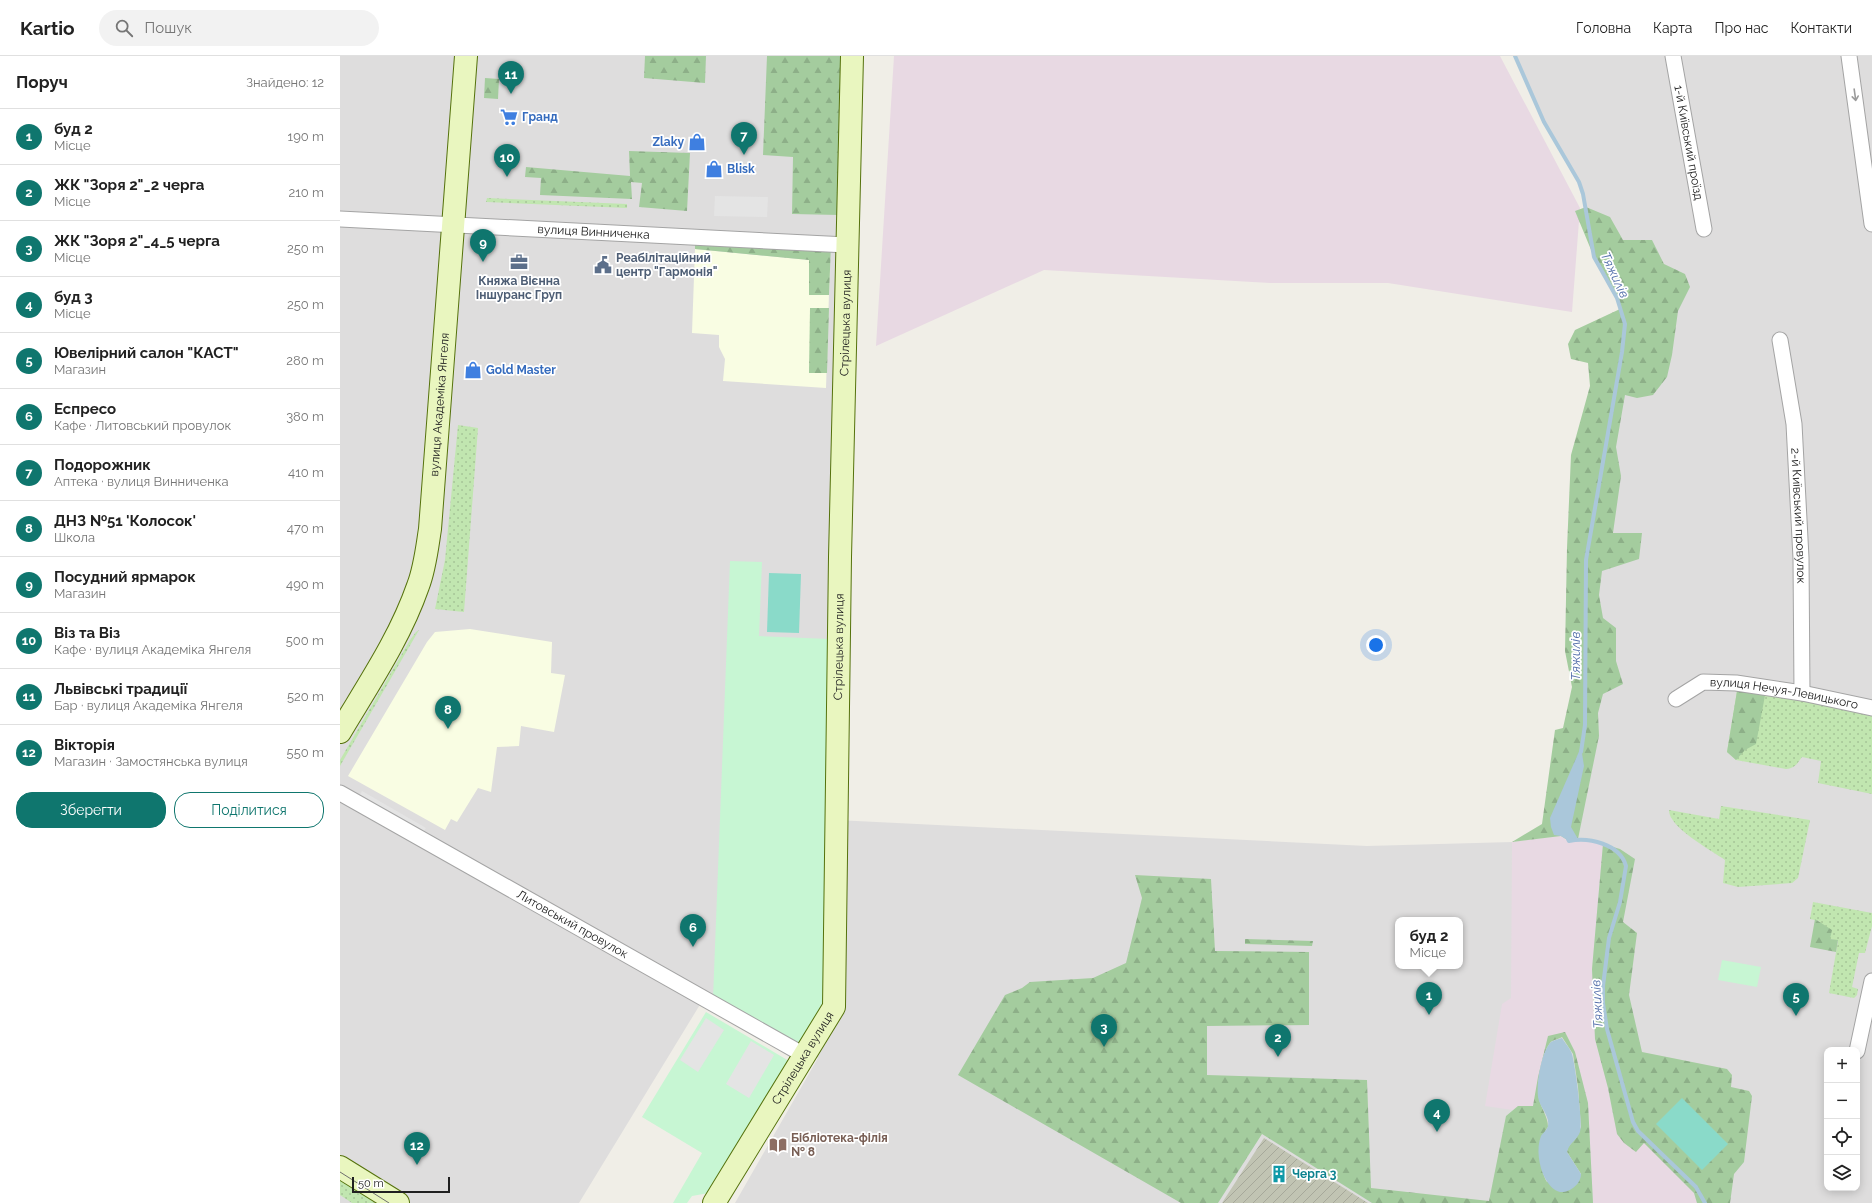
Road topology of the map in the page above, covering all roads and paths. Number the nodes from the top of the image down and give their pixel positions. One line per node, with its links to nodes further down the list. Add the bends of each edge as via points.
1 (466, 56): 7 (street, вулиця Академіка Янгеля)
2 (852, 56): 9 (street, Стрілецька вулиця)
3 (1673, 56): 8 (street, 1-й Київський проїзд)
4 (1850, 56): 6 (street, one-way to 6)
5 (340, 219): 7 (street, вулиця Винниченка)
6 (1872, 224)
7 (453, 226): 9 (street, вулиця Винниченка); 14 (street, вулиця Академіка Янгеля, via 430,530 425,559 411,607 393,643)
8 (1704, 229)
9 (847, 245): 18 (street, Стрілецька вулиця, via 834,1007)
10 (1780, 340): 11 (street, 2-й Київський провулок, via 1794,424 1801,558)
11 (1802, 693): 12 (street, вулиця Нечуя-Левицького, via 1736,683 1703,682); 13 (street, вулиця Нечуя-Левицького)
12 (1676, 699)
13 (1872, 708)
14 (340, 732)
15 (340, 793): 18 (street, Литовський провулок)
16 (1872, 981): 17 (street)
17 (1858, 1047)
18 (804, 1055): 21 (street, Стрілецька вулиця)
19 (340, 1167): 20 (street)
20 (398, 1203)
21 (714, 1203)

